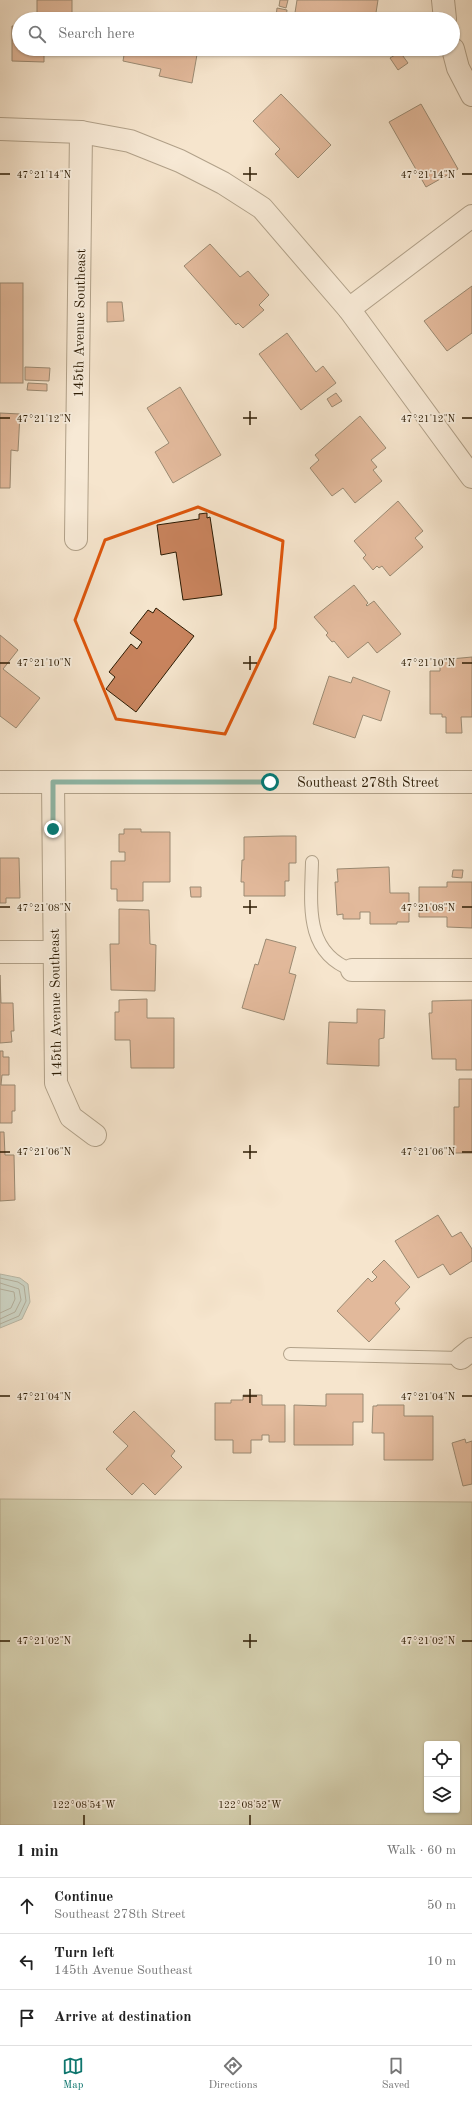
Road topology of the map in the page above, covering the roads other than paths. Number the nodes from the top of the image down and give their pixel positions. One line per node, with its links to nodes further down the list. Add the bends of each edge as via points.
1 (443, 0): 2 (street)
2 (444, 12)
3 (455, 56): 4 (street)
4 (472, 95)
5 (0, 129): 6 (street)
6 (81, 132): 8 (street, via 130,141 180,161 223,183 262,208); 10 (street, 145th Avenue Southeast)
7 (472, 216): 8 (street)
8 (349, 309): 9 (street)
9 (472, 477)
10 (76, 539)
11 (0, 782): 12 (street, Southeast 278th Street)
12 (53, 782): 13 (street, Southeast 278th Street); 16 (street, 145th Avenue Southeast)
13 (472, 782)
14 (312, 862): 17 (lane, via 310,915 317,936 326,954 338,965)
15 (0, 952): 16 (street)
16 (54, 952): 19 (street, 145th Avenue Southeast, via 56,1083 71,1117)
17 (352, 970): 18 (street)
18 (472, 970)
19 (95, 1135)
20 (290, 1354): 21 (lane)
21 (467, 1354)

